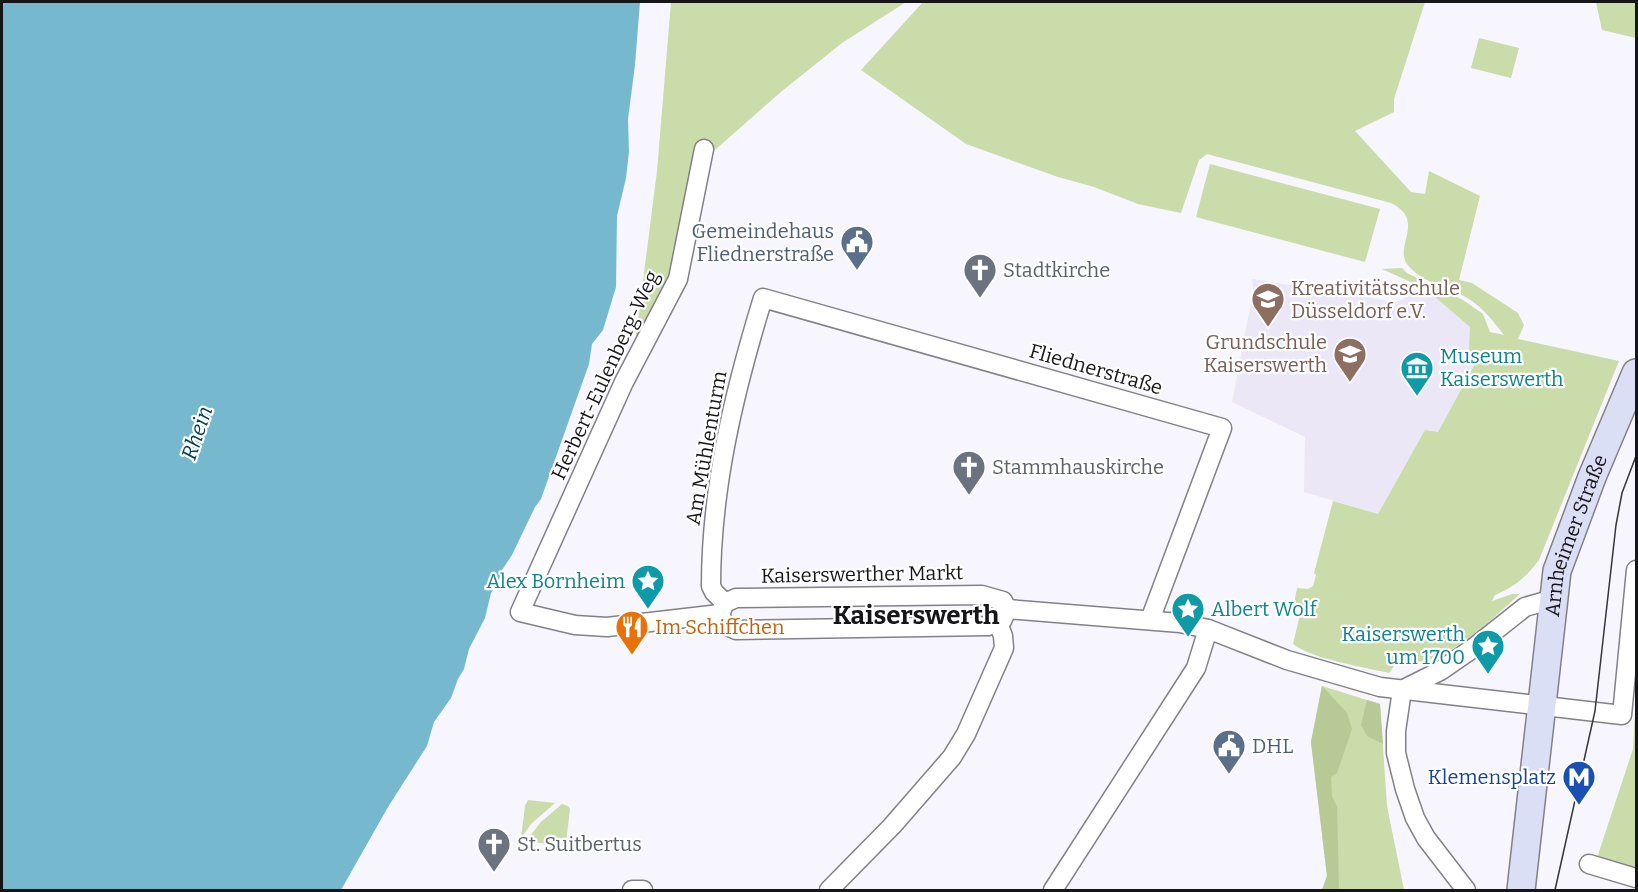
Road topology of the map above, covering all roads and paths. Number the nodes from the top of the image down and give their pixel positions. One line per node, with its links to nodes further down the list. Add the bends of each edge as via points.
1 (704, 149): 7 (street, Herbert-Eulenberg-Weg, via 678,279 624,382)
2 (763, 298): 6 (street, Am Mühlenturm, via 738,387 714,517 711,586); 9 (street, Fliednerstraße, via 1222,428)
3 (1636, 372): 5 (main road, Arnheimer Straße, via 1557,571)
4 (1636, 570): 11 (street)
5 (1552, 599): 12 (street, via 1525,607 1440,671); 13 (main road, Arnheimer Straße)
6 (723, 608): 7 (street, Kaiserswerther Markt, via 607,627 575,625); 8 (street, Kaiserswerther Markt, via 736,598 982,595 1002,601); 8 (street, Kaiserswerther Markt, via 725,625 736,630 988,626)
7 (520, 612)
8 (1003, 616): 9 (street, Kaiserswerther Markt); 19 (street, via 1004,648 952,757)
9 (1150, 620): 10 (street, Kaiserswerther Markt)
10 (1208, 629): 12 (street, Kaiserswerther Markt, via 1287,660); 16 (street, via 1196,668)
11 (1633, 650): 13 (street, via 1622,715)
12 (1402, 690): 13 (street); 20 (street, via 1396,753 1405,789 1426,838)
13 (1542, 705): 21 (main road, Arnheimer Straße)
14 (1589, 864): 15 (street)
15 (1636, 878)
16 (1054, 890)
17 (632, 891): 18 (street)
18 (643, 891)
19 (829, 891)
20 (1466, 891)
21 (1521, 891)

